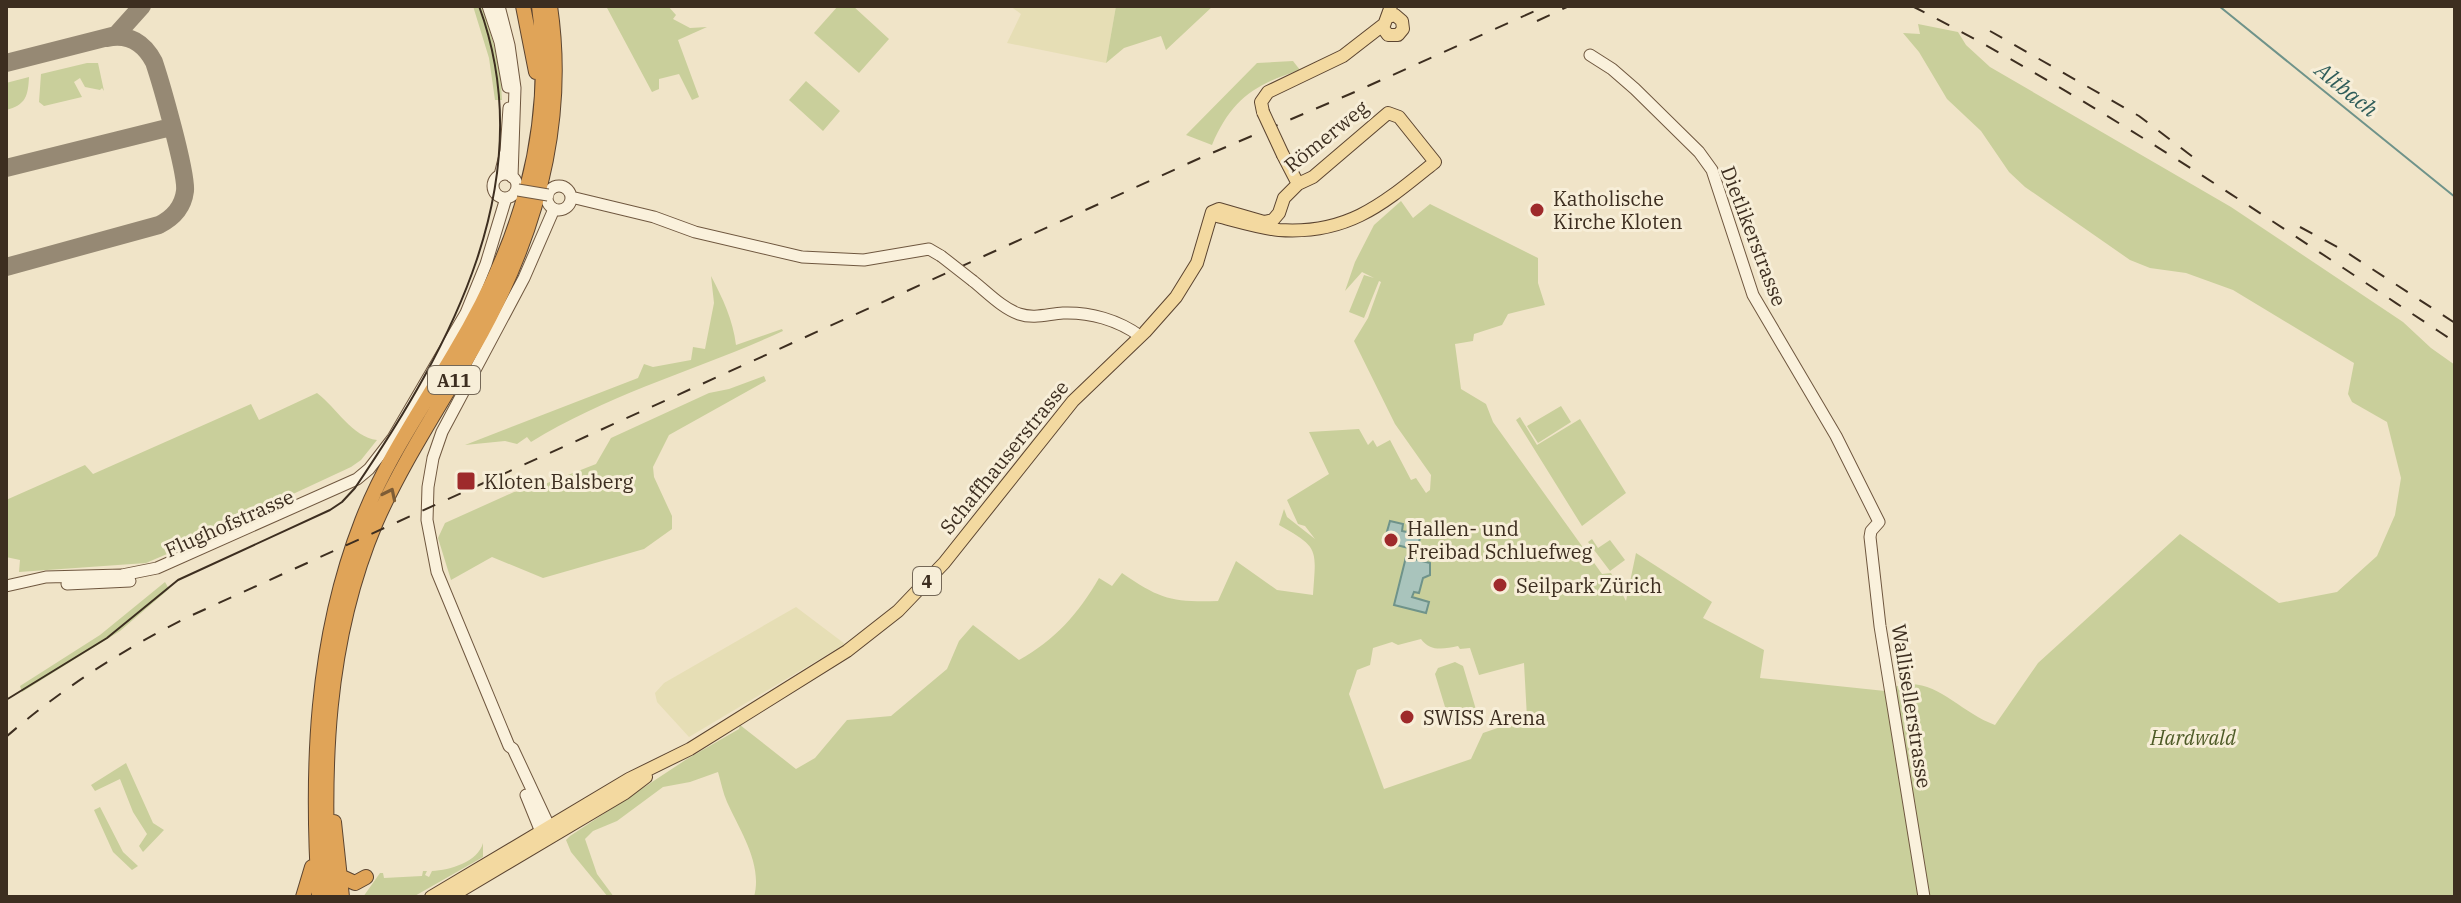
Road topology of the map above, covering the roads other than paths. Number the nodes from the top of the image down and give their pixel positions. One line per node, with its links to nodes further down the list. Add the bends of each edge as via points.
1 (488, 6): 8 (main road, via 509,94 506,151)
2 (499, 6): 8 (main road, via 515,88)
3 (523, 6): 15 (highway, A11, via 533,52 537,114)
4 (539, 6): 15 (highway, via 542,116)
5 (550, 6): 21 (highway, A11, one-way to 5, via 339,643 364,553 398,477 508,282 535,210 553,118)
6 (1391, 18): 9 (main road, bridge, via 1343,56 1268,92 1261,102)
7 (1591, 52): 19 (main road, Dietlikerstrasse, via 1682,134 1712,170 1753,295 1836,436)
8 (512, 183): 10 (main road, bridge); 11 (main road); 11 (main road, Flughofstrasse, via 493,184)
9 (1298, 184): 14 (main road, Römerweg); 17 (main road, Römerweg, via 1388,113 1399,117 1435,162 1358,219)
10 (548, 195): 12 (main road, via 560,186); 13 (main road)
11 (501, 196): 20 (main road, Flughofstrasse, via 477,289 448,346 369,469 157,568 121,579)
12 (570, 201): 13 (main road, via 561,210); 18 (main road, bridge, via 684,232 824,259 875,259 932,250 1018,314 1089,314)
13 (554, 209): 22 (main road, via 442,432 428,487 427,520 437,572 509,746 508,755)
14 (1280, 211): 16 (main road, Römerweg, via 1269,222 1219,209); 17 (main road)
15 (520, 212): 23 (highway, A11, via 477,313 377,488 346,566 328,636 319,706)
16 (1212, 212): 17 (main road); 18 (main road, Schaffhauserstrasse / 4, via 1187,282)
17 (1290, 230)
18 (1140, 336): 22 (main road, Schaffhauserstrasse / 4, via 1073,401 944,563 898,611 847,651 661,765 625,793)
19 (1879, 522): 32 (main road, Wallisellerstrasse, via 1870,537 1880,626)
20 (6, 586)
21 (325, 758): 24 (highway); 27 (highway, A11)
22 (546, 832): 30 (main road, Schaffhauserstrasse / 4); 31 (main road, Schaffhauserstrasse / 4)
23 (316, 843): 25 (highway); 26 (highway, A11)
24 (342, 877): 28 (highway); 29 (highway, via 355,883 366,877)
25 (303, 897)
26 (319, 897)
27 (329, 897)
28 (342, 897)
29 (353, 897)
30 (431, 897)
31 (450, 897)
32 (1924, 897)

